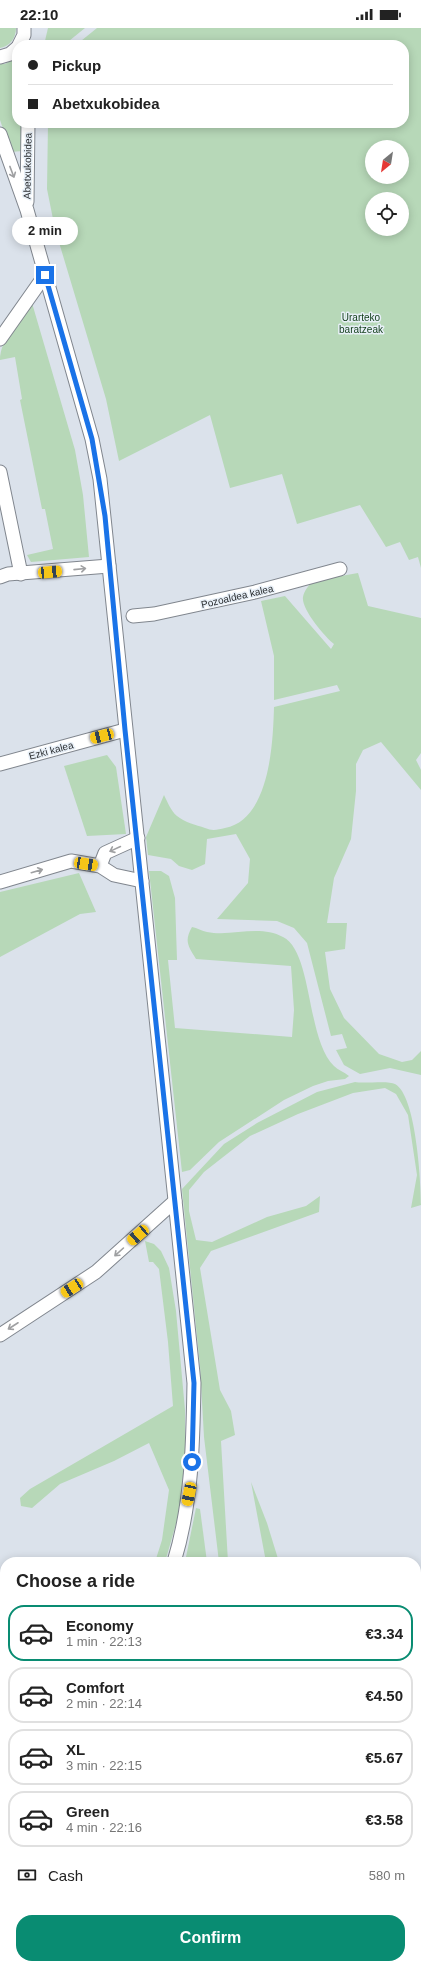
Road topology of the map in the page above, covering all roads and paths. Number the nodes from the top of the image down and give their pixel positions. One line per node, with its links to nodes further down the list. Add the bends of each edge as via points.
1 (12, 52): 2 (street)
2 (0, 57)
3 (28, 128): 5 (street, Abetxukobidea)
4 (0, 134): 5 (street, Abetxukobidea, one-way to 5)
5 (26, 210): 6 (street, Abetxukobidea)
6 (45, 275): 7 (street); 9 (street, Abetxukobidea, via 92,439 100,479)
7 (0, 340)
8 (0, 472): 11 (street)
9 (109, 566): 11 (street, one-way to 9); 13 (street, Abetxukobidea)
10 (340, 569): 12 (street, Pozoaldea kalea, via 255,592 154,614)
11 (7, 575)
12 (132, 616)
13 (125, 730): 14 (street, Ezki kalea); 15 (street, Abetxukobidea)
14 (0, 764)
15 (138, 838): 16 (street, one-way to 16, via 105,853); 17 (street, Abetxukobidea)
16 (100, 866): 17 (street, via 114,875); 18 (street, one-way to 16, via 71,862)
17 (142, 881): 19 (street, Abetxukobidea)
18 (0, 882)
19 (175, 1201): 20 (street, one-way to 20, via 96,1272); 21 (street, Abetxukobidea, via 194,1391 189,1494)
20 (0, 1335)
21 (175, 1557)

